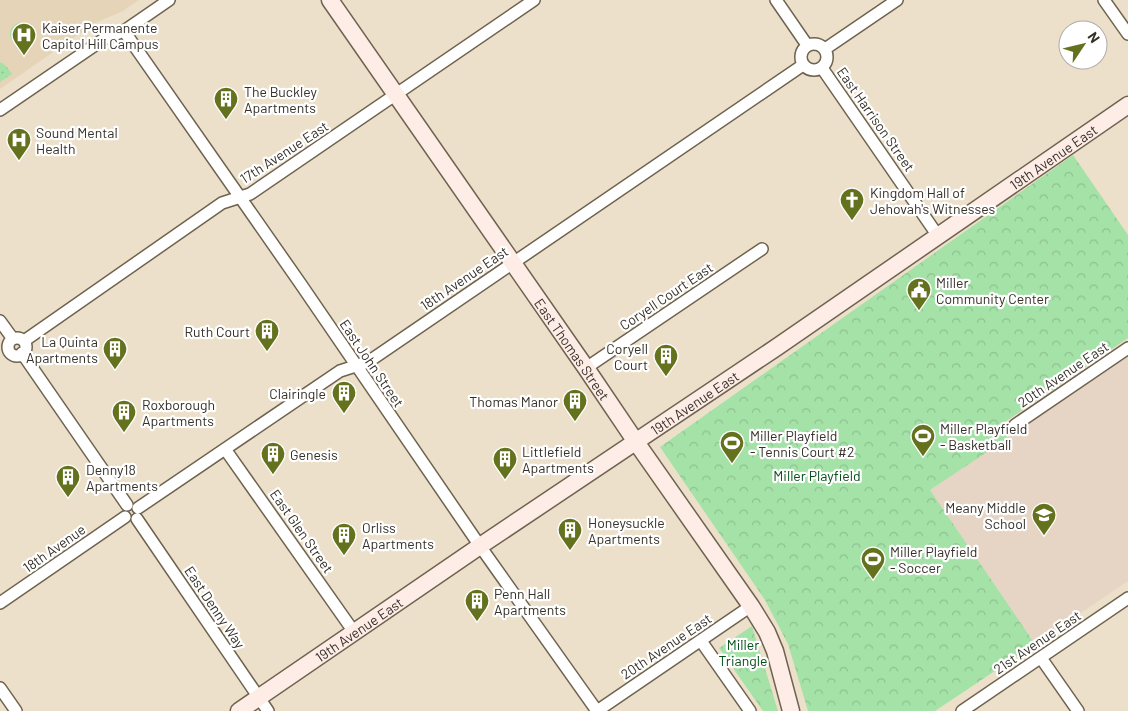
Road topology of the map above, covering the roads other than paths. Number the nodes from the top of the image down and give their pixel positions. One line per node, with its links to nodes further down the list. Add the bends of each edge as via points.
1 (169, 0): 7 (street)
2 (330, 0): 13 (street, East Thomas Street)
3 (534, 0): 13 (street, 17th Avenue East)
4 (776, 0): 9 (street)
5 (897, 0): 10 (street)
6 (1104, 0): 8 (street)
7 (124, 31): 15 (street, via 104,39); 16 (street, East John Street)
8 (1128, 34)
9 (807, 45): 10 (street, via 816,44); 11 (street, via 800,56)
10 (825, 49): 12 (street, via 828,56)
11 (803, 64): 12 (street, via 810,70); 19 (street, 18th Avenue East)
12 (822, 68): 17 (street, East Harrison Street)
13 (396, 94): 16 (street, 17th Avenue East, via 250,194); 19 (street, East Thomas Street)
14 (1128, 106): 17 (street, 19th Avenue East)
15 (0, 110)
16 (240, 197): 21 (street, 17th Avenue East, via 222,203); 26 (street, East John Street)
17 (938, 236): 29 (street, 19th Avenue East)
18 (762, 250): 27 (street, Coryell Court East)
19 (513, 262): 26 (street, 18th Avenue East, via 368,362); 27 (street, East Thomas Street)
20 (0, 321): 21 (street)
21 (18, 340): 23 (street, via 8,345); 24 (street, via 26,347)
22 (1128, 348): 28 (street, 20th Avenue East)
23 (10, 352): 24 (street); 25 (street)
24 (22, 353): 31 (street, East Denny Way)
25 (0, 359)
26 (356, 366): 30 (street, 18th Avenue East, via 340,371); 32 (street, East John Street)
27 (586, 368): 29 (street, East Thomas Street)
28 (1015, 425)
29 (636, 442): 32 (street, 19th Avenue East); 35 (street, East Thomas Street)
30 (225, 449): 31 (street, 18th Avenue East); 36 (street, East Glen Street)
31 (134, 511): 34 (street, 18th Avenue, via 132,520 125,517); 40 (street, East Denny Way)
32 (480, 546): 36 (street, 19th Avenue East); 44 (street, East John Street)
33 (1128, 598): 38 (street, 21st Avenue East)
34 (0, 603)
35 (751, 606): 37 (street, 20th Avenue East); 46 (street, East Thomas Street, via 775,651)
36 (354, 632): 40 (street, 19th Avenue East)
37 (701, 641): 44 (street, 20th Avenue East); 45 (street)
38 (1041, 658): 47 (street, 21st Avenue East); 48 (street)
39 (0, 688): 41 (street)
40 (259, 697): 42 (street, 19th Avenue East); 43 (street, East Denny Way)
41 (16, 711)
42 (239, 711)
43 (268, 711)
44 (597, 711)
45 (750, 711)
46 (791, 711)
47 (962, 711)
48 (1078, 711)

